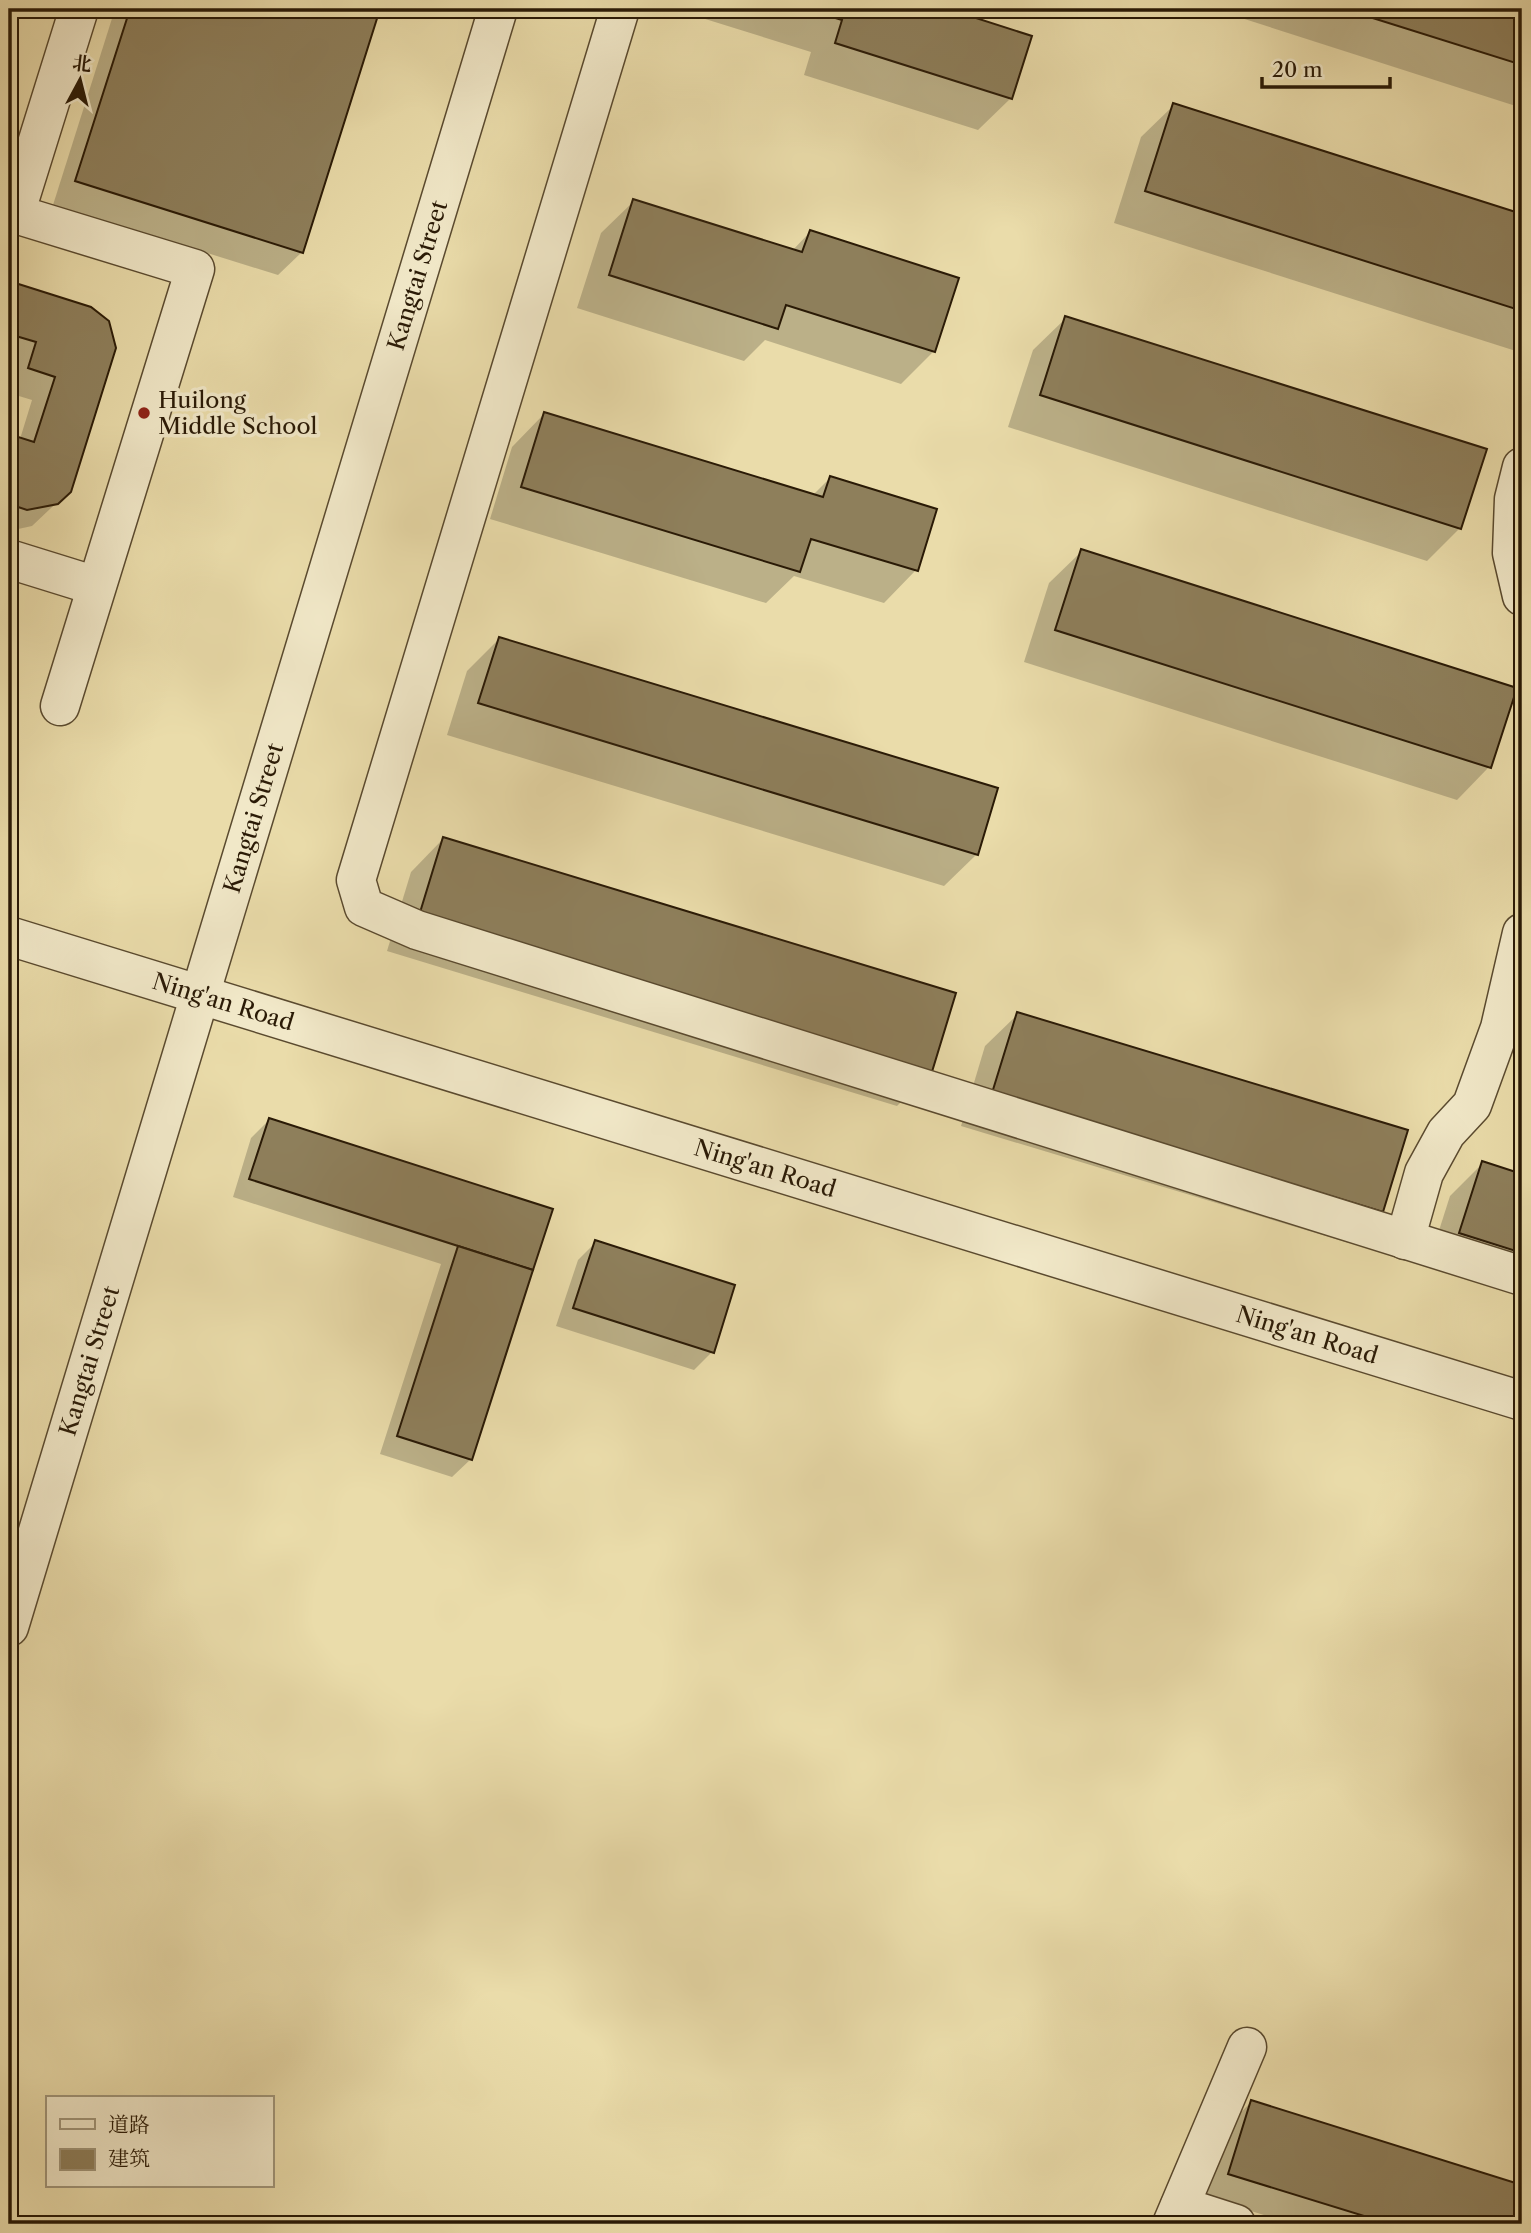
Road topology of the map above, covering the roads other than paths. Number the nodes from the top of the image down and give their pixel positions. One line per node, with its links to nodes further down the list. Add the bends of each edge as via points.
1 (79, 9): 4 (street)
2 (498, 9): 12 (street, Kangtai Street)
3 (620, 9): 13 (street, via 356,880 364,907 417,930)
4 (12, 213): 7 (street, via 195,269)
5 (1522, 467): 8 (street, via 1514,499 1512,553)
6 (9, 559): 7 (street)
7 (96, 586): 9 (street)
8 (1522, 596)
9 (60, 706)
10 (1522, 933): 13 (street, via 1500,1028 1472,1105 1446,1133 1424,1173)
11 (9, 936): 12 (street, Ning'an Road)
12 (200, 995): 15 (street, Ning'an Road); 16 (street, Kangtai Street)
13 (1405, 1240): 14 (street)
14 (1522, 1276)
15 (1522, 1401)
16 (9, 1627)
17 (1247, 2047): 18 (street)
18 (1176, 2215): 19 (street)
19 (1236, 2224)

